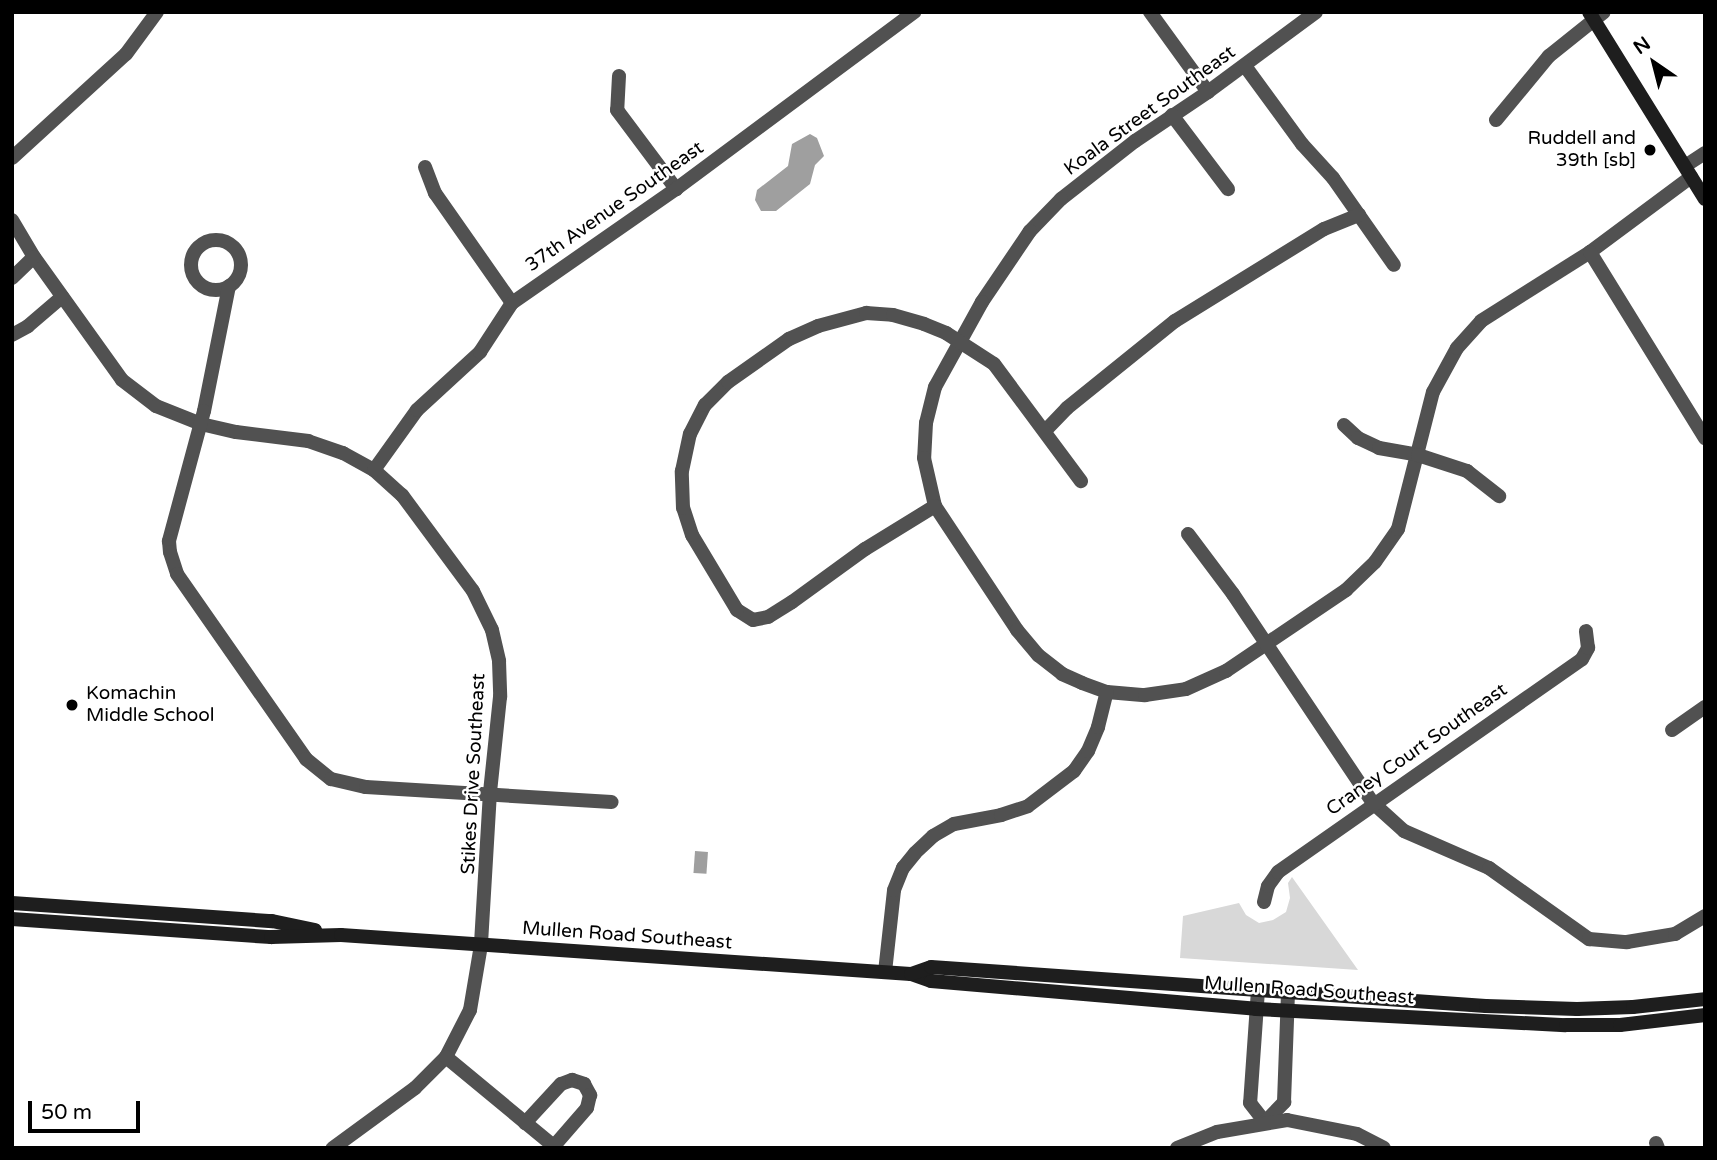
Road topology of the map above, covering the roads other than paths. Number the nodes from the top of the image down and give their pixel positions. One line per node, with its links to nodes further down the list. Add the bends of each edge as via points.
1 (157, 12): 12 (street, via 126,54)
2 (914, 12): 15 (street, 37th Avenue Southeast)
3 (1150, 12): 8 (street)
4 (1317, 12): 6 (street, Koala Street Southeast)
5 (1596, 15): 10 (street, via 1549,56); 14 (street)
6 (1245, 66): 8 (street, Koala Street Southeast); 18 (street)
7 (619, 76): 15 (street, via 617,110)
8 (1208, 92): 9 (street, Koala Street Southeast)
9 (1172, 115): 16 (street); 28 (street, Koala Street Southeast, via 1101,166 1030,231)
10 (1496, 120)
11 (1705, 153): 14 (street, Koala Street Southeast)
12 (12, 158)
13 (425, 167): 26 (street, via 435,193)
14 (1694, 176): 17 (street); 20 (street, Koala Street Southeast)
15 (676, 188): 26 (street, 37th Avenue Southeast)
16 (1228, 189)
17 (1705, 199)
18 (1359, 215): 22 (street); 31 (street, via 1324,229 1175,321)
19 (12, 220): 21 (street, Stikes Drive Southeast)
20 (1590, 252): 32 (street); 33 (street, Koala Street Southeast, via 1481,321 1457,348 1433,392)
21 (34, 257): 23 (street); 25 (street, Stikes Drive Southeast)
22 (1394, 265)
23 (12, 278)
24 (229, 286): 29 (street)
25 (62, 297): 27 (street); 29 (street, Stikes Drive Southeast, via 122,380 156,406)
26 (512, 303): 34 (street, 37th Avenue Southeast, via 480,352 417,410)
27 (12, 335)
28 (960, 341): 31 (street, via 994,364); 37 (street, Koala Street Southeast, via 934,387 926,423 923,458); 37 (street, via 924,324 866,313 789,339 728,382 705,405 690,434 682,471 683,508 692,535 737,610 753,620 768,617)
29 (201, 424): 34 (street, Stikes Drive Southeast, via 308,441); 44 (street, via 169,541 173,565 306,759 331,779 366,787)
30 (1344, 425): 33 (street, via 1379,448)
31 (1045, 430): 35 (street)
32 (1705, 438)
33 (1418, 455): 36 (street, via 1467,471); 40 (street, Koala Street Southeast, via 1398,529 1374,562 1346,590)
34 (374, 470): 44 (street, Stikes Drive Southeast, via 402,495 473,591 492,630 500,697)
35 (1081, 481)
36 (1499, 496)
37 (935, 506): 41 (street, Koala Street Southeast, via 995,600 1038,655 1062,674)
38 (1188, 534): 40 (street)
39 (1586, 631): 46 (street, Craney Court Southeast, via 1588,648 1582,659)
40 (1267, 643): 41 (street, Koala Street Southeast, via 1226,671 1186,689 1145,695); 46 (street)
41 (1107, 692): 53 (street, via 1088,751 1074,771 1028,806 954,824 933,836 903,868 894,890)
42 (1705, 707): 43 (street)
43 (1672, 730)
44 (490, 792): 45 (street); 52 (street, Stikes Drive Southeast)
45 (612, 802)
46 (1373, 803): 47 (street, Craney Court Southeast, via 1278,872); 49 (street, via 1404,831 1489,869 1589,939 1627,942 1675,934)
47 (1264, 902)
48 (12, 903): 51 (street, Mullen Road Southeast, via 272,921)
49 (1705, 916)
50 (12, 919): 51 (street, Mullen Road Southeast, via 271,937)
51 (341, 936): 52 (street, Mullen Road Southeast)
52 (481, 945): 53 (street, Mullen Road Southeast); 61 (street, Stikes Drive Southeast, via 470,1010)
53 (885, 972): 54 (street, Mullen Road Southeast)
54 (911, 974): 55 (street, Mullen Road Southeast, via 931,967); 58 (street, Mullen Road Southeast, via 930,981)
55 (1258, 990): 56 (street, Mullen Road Southeast); 58 (street)
56 (1289, 992): 57 (street, Mullen Road Southeast, via 1577,1009); 59 (street)
57 (1705, 999)
58 (1256, 1009): 59 (street, Mullen Road Southeast); 62 (street, via 1250,1103)
59 (1288, 1010): 60 (street, Mullen Road Southeast, via 1566,1026); 62 (street, via 1284,1102)
60 (1705, 1015)
61 (446, 1057): 63 (street); 65 (street, Stikes Drive Southeast, via 415,1088)
62 (1265, 1122): 66 (street, via 1217,1132); 67 (street, via 1310,1123 1357,1134)
63 (525, 1123): 64 (street); 64 (street, via 561,1084 572,1080 584,1084 590,1095 587,1108)
64 (555, 1147)
65 (332, 1148)
66 (1177, 1148)
67 (1384, 1148)

